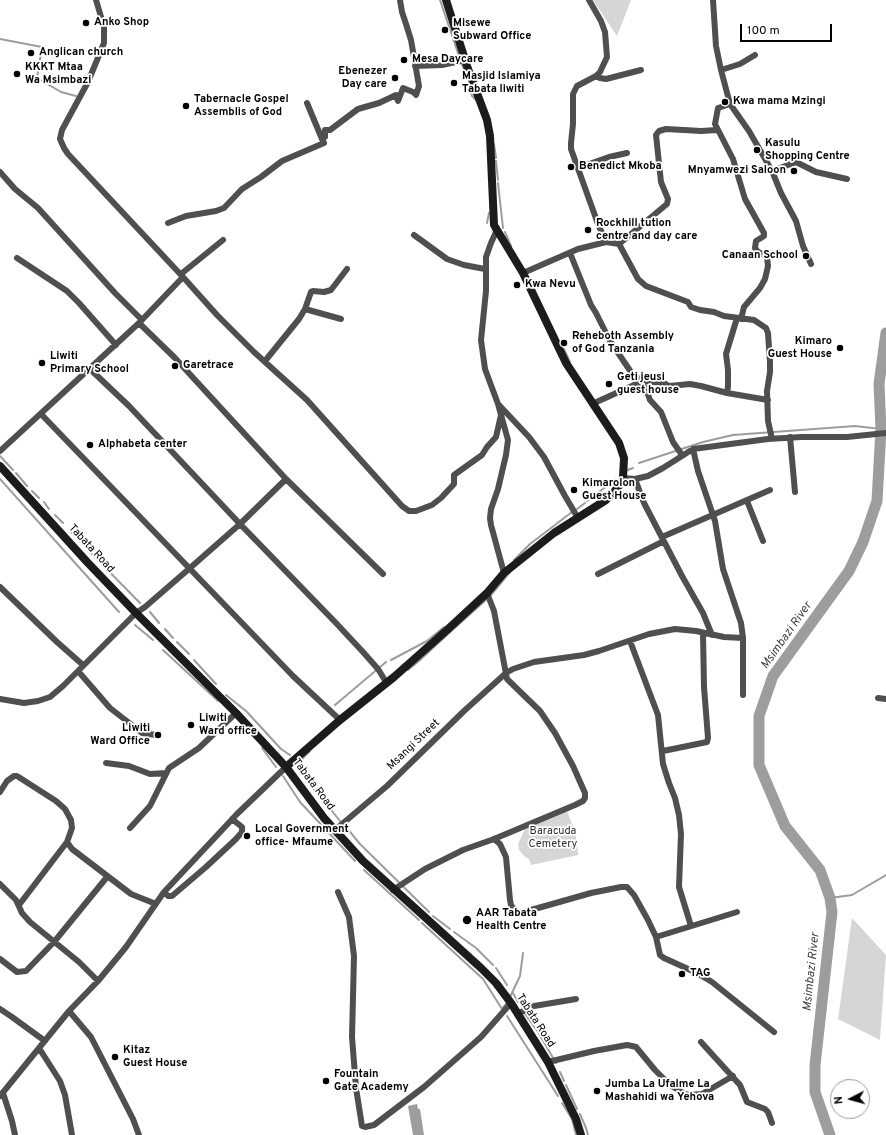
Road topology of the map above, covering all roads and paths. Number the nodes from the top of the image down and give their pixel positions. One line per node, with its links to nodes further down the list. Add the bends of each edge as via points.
1 (96, 0): 33 (street, via 104,27 104,43 88,82 64,123 60,139 68,154)
2 (400, 0): 8 (street)
3 (446, 0): 7 (main road)
4 (589, 0): 11 (street, via 605,32 607,56)
5 (713, 0): 10 (street)
6 (755, 55): 10 (street, via 740,64)
7 (465, 60): 8 (street, via 442,65); 22 (main road, via 485,113 490,136)
8 (415, 66): 15 (street, via 419,86 416,95 403,88 398,101 396,95 358,109 330,130 325,130 325,137)
9 (640, 70): 11 (street, via 606,79)
10 (720, 70): 13 (street)
11 (596, 76): 17 (street, via 577,86 574,94 571,149)
12 (307, 103): 15 (street)
13 (730, 104): 14 (street, via 718,108 715,120); 18 (street)
14 (717, 130): 26 (street, via 659,130 656,135 661,182 668,203); 36 (street, via 733,159 745,200 764,233 764,236 756,241 755,248 765,255 768,266 760,288 744,307)
15 (322, 139): 21 (street, via 324,143 282,161 242,189 224,208)
16 (627, 153): 17 (street, via 609,156)
17 (578, 168): 25 (street)
18 (772, 171): 20 (street, via 796,162 816,172); 29 (street, via 796,221)
19 (0, 172): 37 (street, via 15,189 38,208)
20 (848, 179)
21 (168, 222)
22 (494, 225): 31 (street, via 496,232 486,257); 32 (main road)
23 (414, 235): 31 (street, via 447,259)
24 (223, 240): 33 (street)
25 (606, 242): 26 (street); 27 (street)
26 (619, 244): 36 (street, via 638,279 646,286 688,302 691,307)
27 (570, 253): 32 (street); 41 (street, via 610,341 633,375)
28 (17, 258): 38 (street, via 67,291)
29 (811, 264)
30 (347, 269): 34 (street, via 331,290 311,292)
31 (485, 269): 44 (street, via 486,291 481,340 485,368)
32 (523, 273): 45 (main road, via 566,363)
33 (182, 275): 37 (street); 39 (street, via 217,315)
34 (305, 309): 35 (street); 39 (street)
35 (340, 319)
36 (739, 319): 42 (street, via 726,354); 43 (street, via 748,318 759,323 768,332)
37 (140, 322): 38 (street); 56 (street)
38 (116, 345): 40 (street)
39 (264, 361): 47 (street, via 307,400 409,511 421,510 432,505 454,484 454,475 482,455 496,437)
40 (90, 369): 46 (street); 63 (street, via 129,406)
41 (641, 381): 42 (street, via 664,383 669,386 690,384); 45 (street); 53 (street, via 650,400 661,412 673,442)
42 (727, 393): 43 (street)
43 (768, 400): 50 (street, via 768,421)
44 (498, 404): 47 (street); 62 (street, via 544,457)
45 (592, 404): 55 (main road, via 618,443 624,458)
46 (41, 414): 52 (street); 66 (street)
47 (501, 415): 67 (street, via 508,440 490,518)
48 (886, 432): 49 (street, via 847,437)
49 (790, 437): 50 (street); 59 (street)
50 (772, 439): 51 (street)
51 (693, 449): 53 (street); 61 (street)
52 (0, 451)
53 (682, 455): 57 (street, via 648,476)
54 (0, 466): 72 (main road, Tabata Road)
55 (623, 478): 57 (street); 62 (main road, via 606,500)
56 (286, 479): 63 (street); 68 (street)
57 (635, 479): 64 (street, via 641,497)
58 (770, 490): 60 (street)
59 (795, 492)
60 (747, 501): 61 (street); 65 (street)
61 (713, 516): 64 (street); 75 (street, via 723,569)
62 (578, 518): 67 (main road)
63 (240, 524): 66 (street); 80 (street, via 363,652)
64 (663, 539): 69 (street); 74 (street, via 703,612)
65 (763, 541)
66 (190, 568): 72 (street); 86 (street, via 293,676)
67 (504, 573): 71 (main road)
68 (383, 574)
69 (598, 574)
70 (0, 588): 77 (street)
71 (487, 593): 79 (street, via 494,611); 80 (main road)
72 (136, 613): 77 (street); 85 (main road, Tabata Road)
73 (703, 633): 74 (street, Msangi Street); 76 (street, Msangi Street, via 675,629); 88 (street, via 707,742)
74 (712, 635): 75 (street, Msangi Street)
75 (744, 638): 81 (street)
76 (630, 641): 79 (street, Msangi Street, via 584,655 528,664); 88 (street, via 657,708)
77 (83, 665): 78 (street)
78 (78, 671): 83 (street, via 50,697 24,703); 87 (street, via 110,708 142,733)
79 (506, 673): 95 (street, Msangi Street, via 387,786); 96 (street, via 507,679 540,711 556,733 573,766 585,798 575,805)
80 (386, 682): 86 (main road)
81 (743, 695)
82 (878, 698): 84 (street)
83 (0, 699)
84 (886, 699)
85 (236, 712): 90 (main road, Tabata Road); 91 (street, via 198,748 169,768)
86 (340, 720): 90 (main road)
87 (156, 735)
88 (662, 751): 106 (street, via 665,770 680,816 679,887)
89 (106, 764): 91 (street, via 129,766 150,774)
90 (286, 767): 93 (street); 95 (main road, Tabata Road)
91 (166, 773): 94 (street, via 150,806)
92 (0, 792): 97 (street, via 8,781 17,776 56,801 65,809 71,820 72,828)
93 (232, 819): 101 (street); 101 (street, via 242,827 242,832 236,839 174,894 170,896)
94 (130, 828)
95 (335, 830): 100 (main road, Tabata Road)
96 (494, 839): 100 (street, via 425,869); 107 (street, via 500,844 506,857 511,906 516,912 591,893 627,887 638,901)
97 (67, 842): 98 (street, via 77,854); 104 (street)
98 (108, 877): 103 (street, via 131,894); 108 (street)
99 (0, 884): 104 (street)
100 (393, 890): 112 (main road, Tabata Road, via 481,968)
101 (164, 892): 103 (street)
102 (338, 892): 112 (street, via 350,917 353,944 352,1037 362,1126 374,1125 424,1087 481,1037)
103 (156, 904): 110 (street)
104 (19, 905): 108 (street, via 30,922)
105 (737, 912): 106 (street)
106 (691, 926): 107 (street)
107 (656, 937): 116 (street, via 660,955 712,982)
108 (54, 942): 109 (street, via 26,971 17,972); 110 (street)
109 (0, 959)
110 (98, 981): 114 (street)
111 (576, 999): 115 (street, via 534,1006)
112 (512, 1003): 115 (main road, Tabata Road)
113 (0, 1009): 117 (street)
114 (69, 1011): 117 (street); 126 (street, via 91,1037 133,1118)
115 (517, 1014): 120 (main road, Tabata Road)
116 (774, 1032)
117 (45, 1041): 119 (street)
118 (701, 1042): 121 (street)
119 (39, 1048): 122 (street); 125 (street, via 60,1081)
120 (548, 1062): 121 (street, via 627,1045 636,1047 670,1085 685,1094 702,1094); 127 (main road, Tabata Road, via 576,1119)
121 (732, 1076): 123 (street, via 740,1085 746,1102 765,1109)
122 (2, 1094): 124 (street)
123 (772, 1123)
124 (15, 1135)
125 (72, 1135)
126 (139, 1135)
127 (581, 1135)

